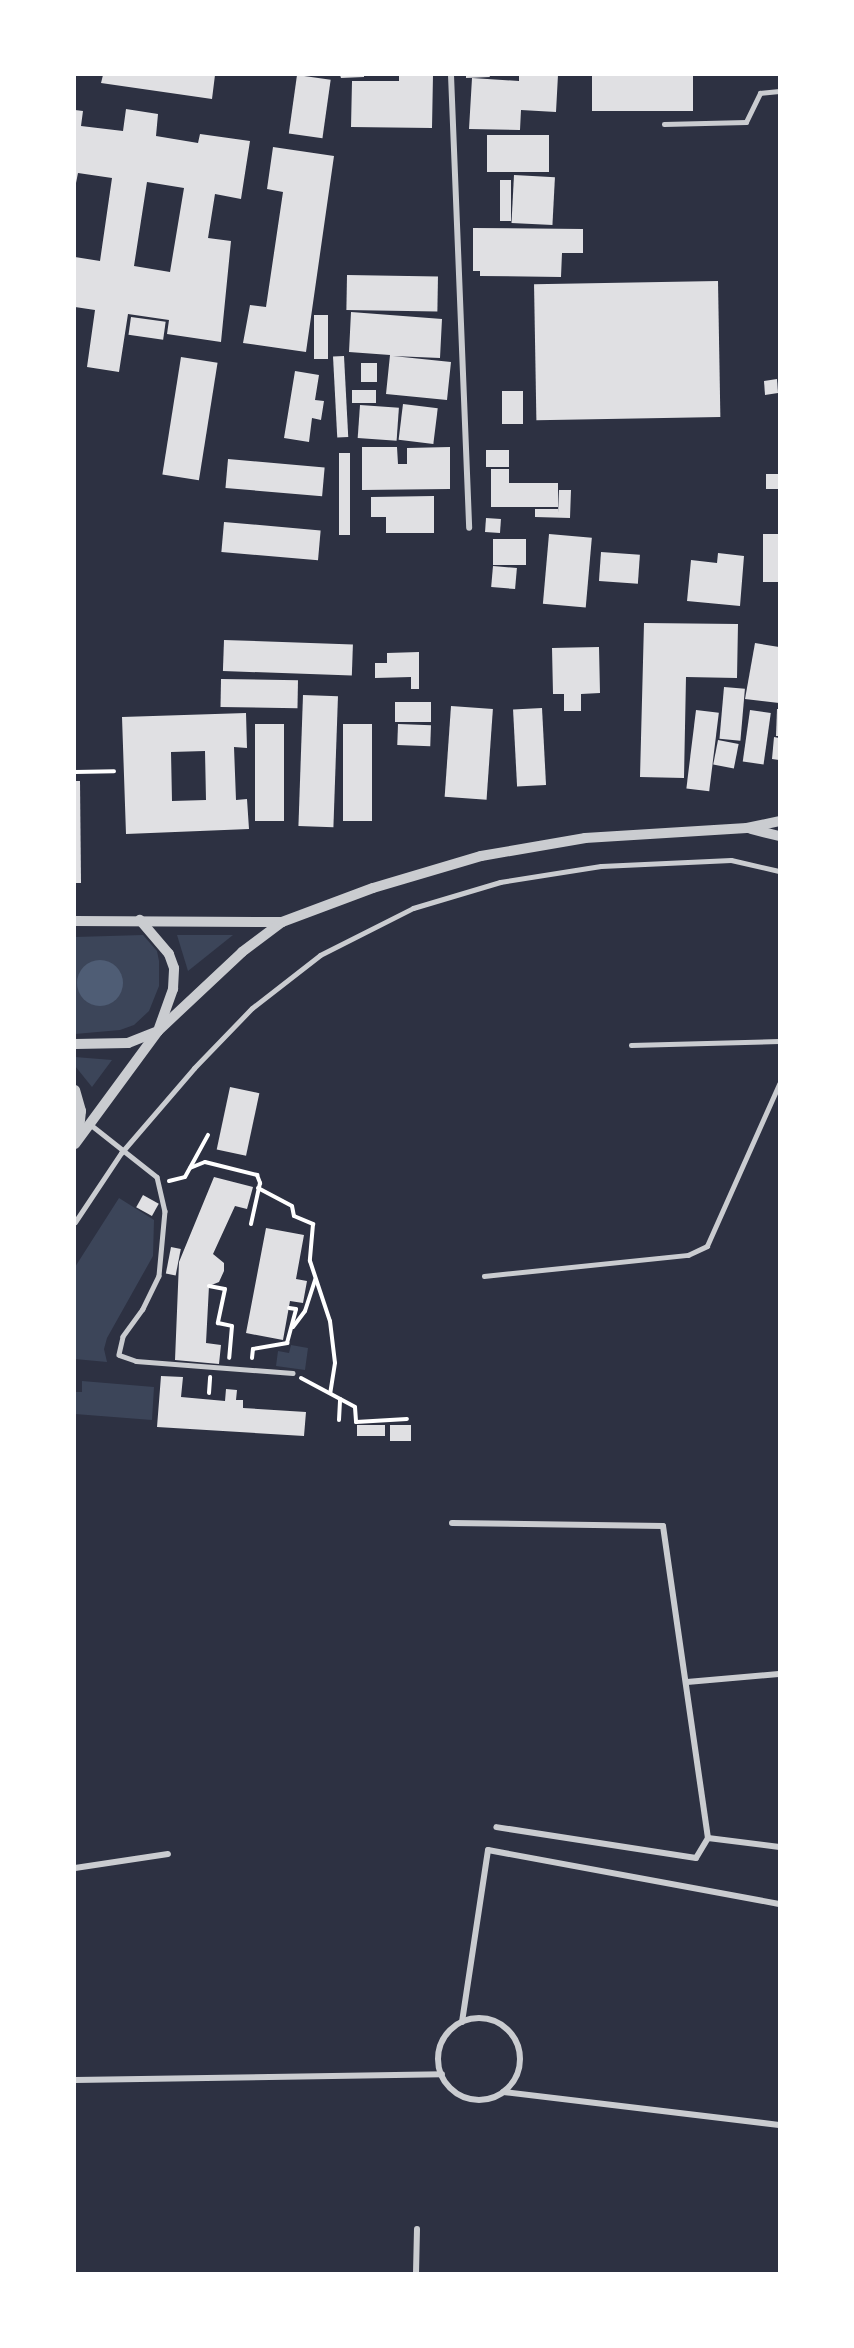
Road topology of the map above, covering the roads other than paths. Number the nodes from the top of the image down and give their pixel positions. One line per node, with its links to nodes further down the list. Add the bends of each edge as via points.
1 (451, 75): 4 (street)
2 (779, 91): 3 (lane, via 760,93 746,122)
3 (664, 124)
4 (469, 528)
5 (779, 821): 6 (street)
6 (747, 828): 7 (street); 11 (street, via 585,838 481,856 373,888)
7 (779, 836)
8 (779, 871): 20 (street, via 730,860 601,866 501,882 413,908 320,955 252,1008)
9 (140, 920): 10 (street); 11 (street); 12 (street, via 169,954 174,968 173,989)
10 (75, 921)
11 (282, 922): 12 (street, via 242,952)
12 (158, 1031): 14 (street, via 128,1042); 18 (street)
13 (779, 1041): 15 (lane)
14 (75, 1044)
15 (631, 1045)
16 (779, 1084): 22 (lane, via 707,1246 688,1255)
17 (75, 1090): 19 (street, via 81,1111)
18 (90, 1124): 19 (street); 20 (lane)
19 (77, 1142)
20 (121, 1153): 21 (street); 23 (lane, via 157,1177 165,1211 159,1276 123,1337 119,1355 136,1361)
21 (75, 1222)
22 (484, 1276)
23 (293, 1373)
24 (452, 1523): 26 (street, via 663,1526)
25 (779, 1674): 26 (street)
26 (687, 1682): 28 (street)
27 (495, 1827): 28 (street, via 696,1858)
28 (708, 1838): 29 (street)
29 (779, 1847)
30 (168, 1854): 31 (street)
31 (75, 1868)
32 (779, 1904): 33 (street, via 488,1850)
33 (462, 2022): 34 (street, via 441,2045); 36 (street, via 485,2019 498,2023 517,2043 519,2070)
34 (442, 2074): 35 (street); 36 (street, via 456,2093 467,2099 480,2101)
35 (75, 2079)
36 (503, 2092): 37 (street)
37 (779, 2125)
38 (417, 2229): 39 (street)
39 (416, 2273)

